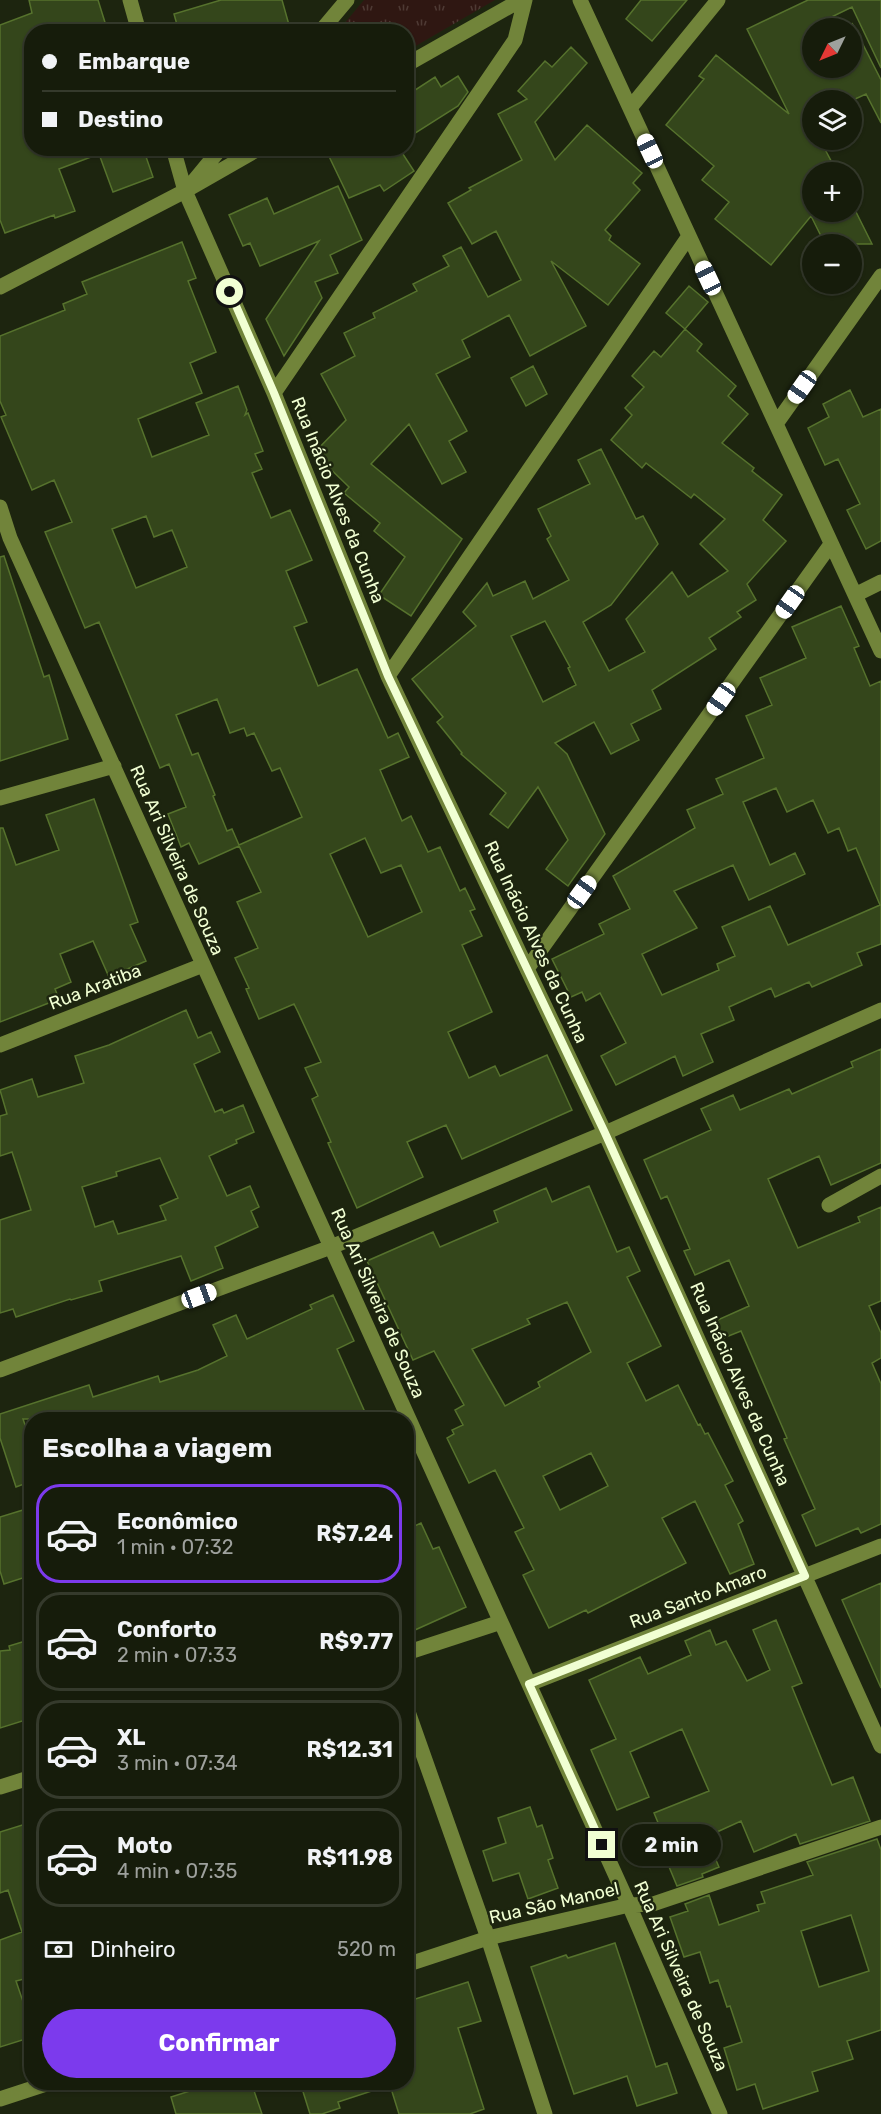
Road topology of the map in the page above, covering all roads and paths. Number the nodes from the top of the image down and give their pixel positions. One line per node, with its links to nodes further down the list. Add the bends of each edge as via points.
1 (130, 0): 6 (street)
2 (347, 0): 7 (street)
3 (523, 0): 8 (street); 17 (street, via 515,40)
4 (580, 0): 9 (street)
5 (718, 0): 9 (street)
6 (137, 24)
7 (327, 24)
8 (414, 61)
9 (630, 108): 14 (street)
10 (175, 156): 13 (street, Rua Inácio Alves da Cunha)
11 (214, 156): 13 (street)
12 (246, 156): 13 (street)
13 (185, 191): 16 (street); 17 (street, Rua Inácio Alves da Cunha)
14 (689, 236): 18 (street); 25 (street)
15 (881, 276): 18 (street)
16 (0, 287)
17 (274, 393): 25 (street, Rua Inácio Alves da Cunha)
18 (776, 424): 21 (street)
19 (0, 507): 20 (street, Rua Ari Silveira de Souza)
20 (5, 539): 26 (street, Rua Ari Silveira de Souza)
21 (831, 544): 23 (street); 29 (street)
22 (881, 582): 23 (street)
23 (855, 595): 24 (street)
24 (881, 651)
25 (388, 676): 29 (street, Rua Inácio Alves da Cunha)
26 (114, 766): 27 (street); 28 (street, Rua Ari Silveira de Souza)
27 (0, 798)
28 (203, 966): 31 (street, Rua Aratiba); 35 (street, Rua Ari Silveira de Souza)
29 (527, 969): 32 (street, Rua Inácio Alves da Cunha)
30 (881, 1010): 32 (street)
31 (0, 1045)
32 (605, 1133): 35 (street); 40 (street, Rua Inácio Alves da Cunha)
33 (881, 1176): 34 (street)
34 (829, 1205)
35 (331, 1248): 36 (street); 37 (street, Rua Ari Silveira de Souza)
36 (0, 1370)
37 (406, 1412)
38 (414, 1431): 41 (street, Rua Ari Silveira de Souza)
39 (881, 1546): 40 (street, Rua Santo Amaro)
40 (805, 1576): 43 (street, Rua Santo Amaro); 45 (street, Rua Inácio Alves da Cunha)
41 (501, 1622): 42 (street); 43 (street, Rua Ari Silveira de Souza)
42 (414, 1650)
43 (529, 1684): 49 (street, Rua Ari Silveira de Souza)
44 (414, 1729): 50 (street)
45 (881, 1746)
46 (24, 1780): 47 (street)
47 (0, 1787)
48 (881, 1827): 49 (street, Rua São Manoel, via 653,1904)
49 (630, 1905): 50 (street, Rua São Manoel); 55 (street, Rua Ari Silveira de Souza)
50 (488, 1938): 51 (street, Rua São Manoel); 54 (street)
51 (414, 1962)
52 (28, 2090): 53 (street)
53 (0, 2099)
54 (545, 2114)
55 (720, 2114)

